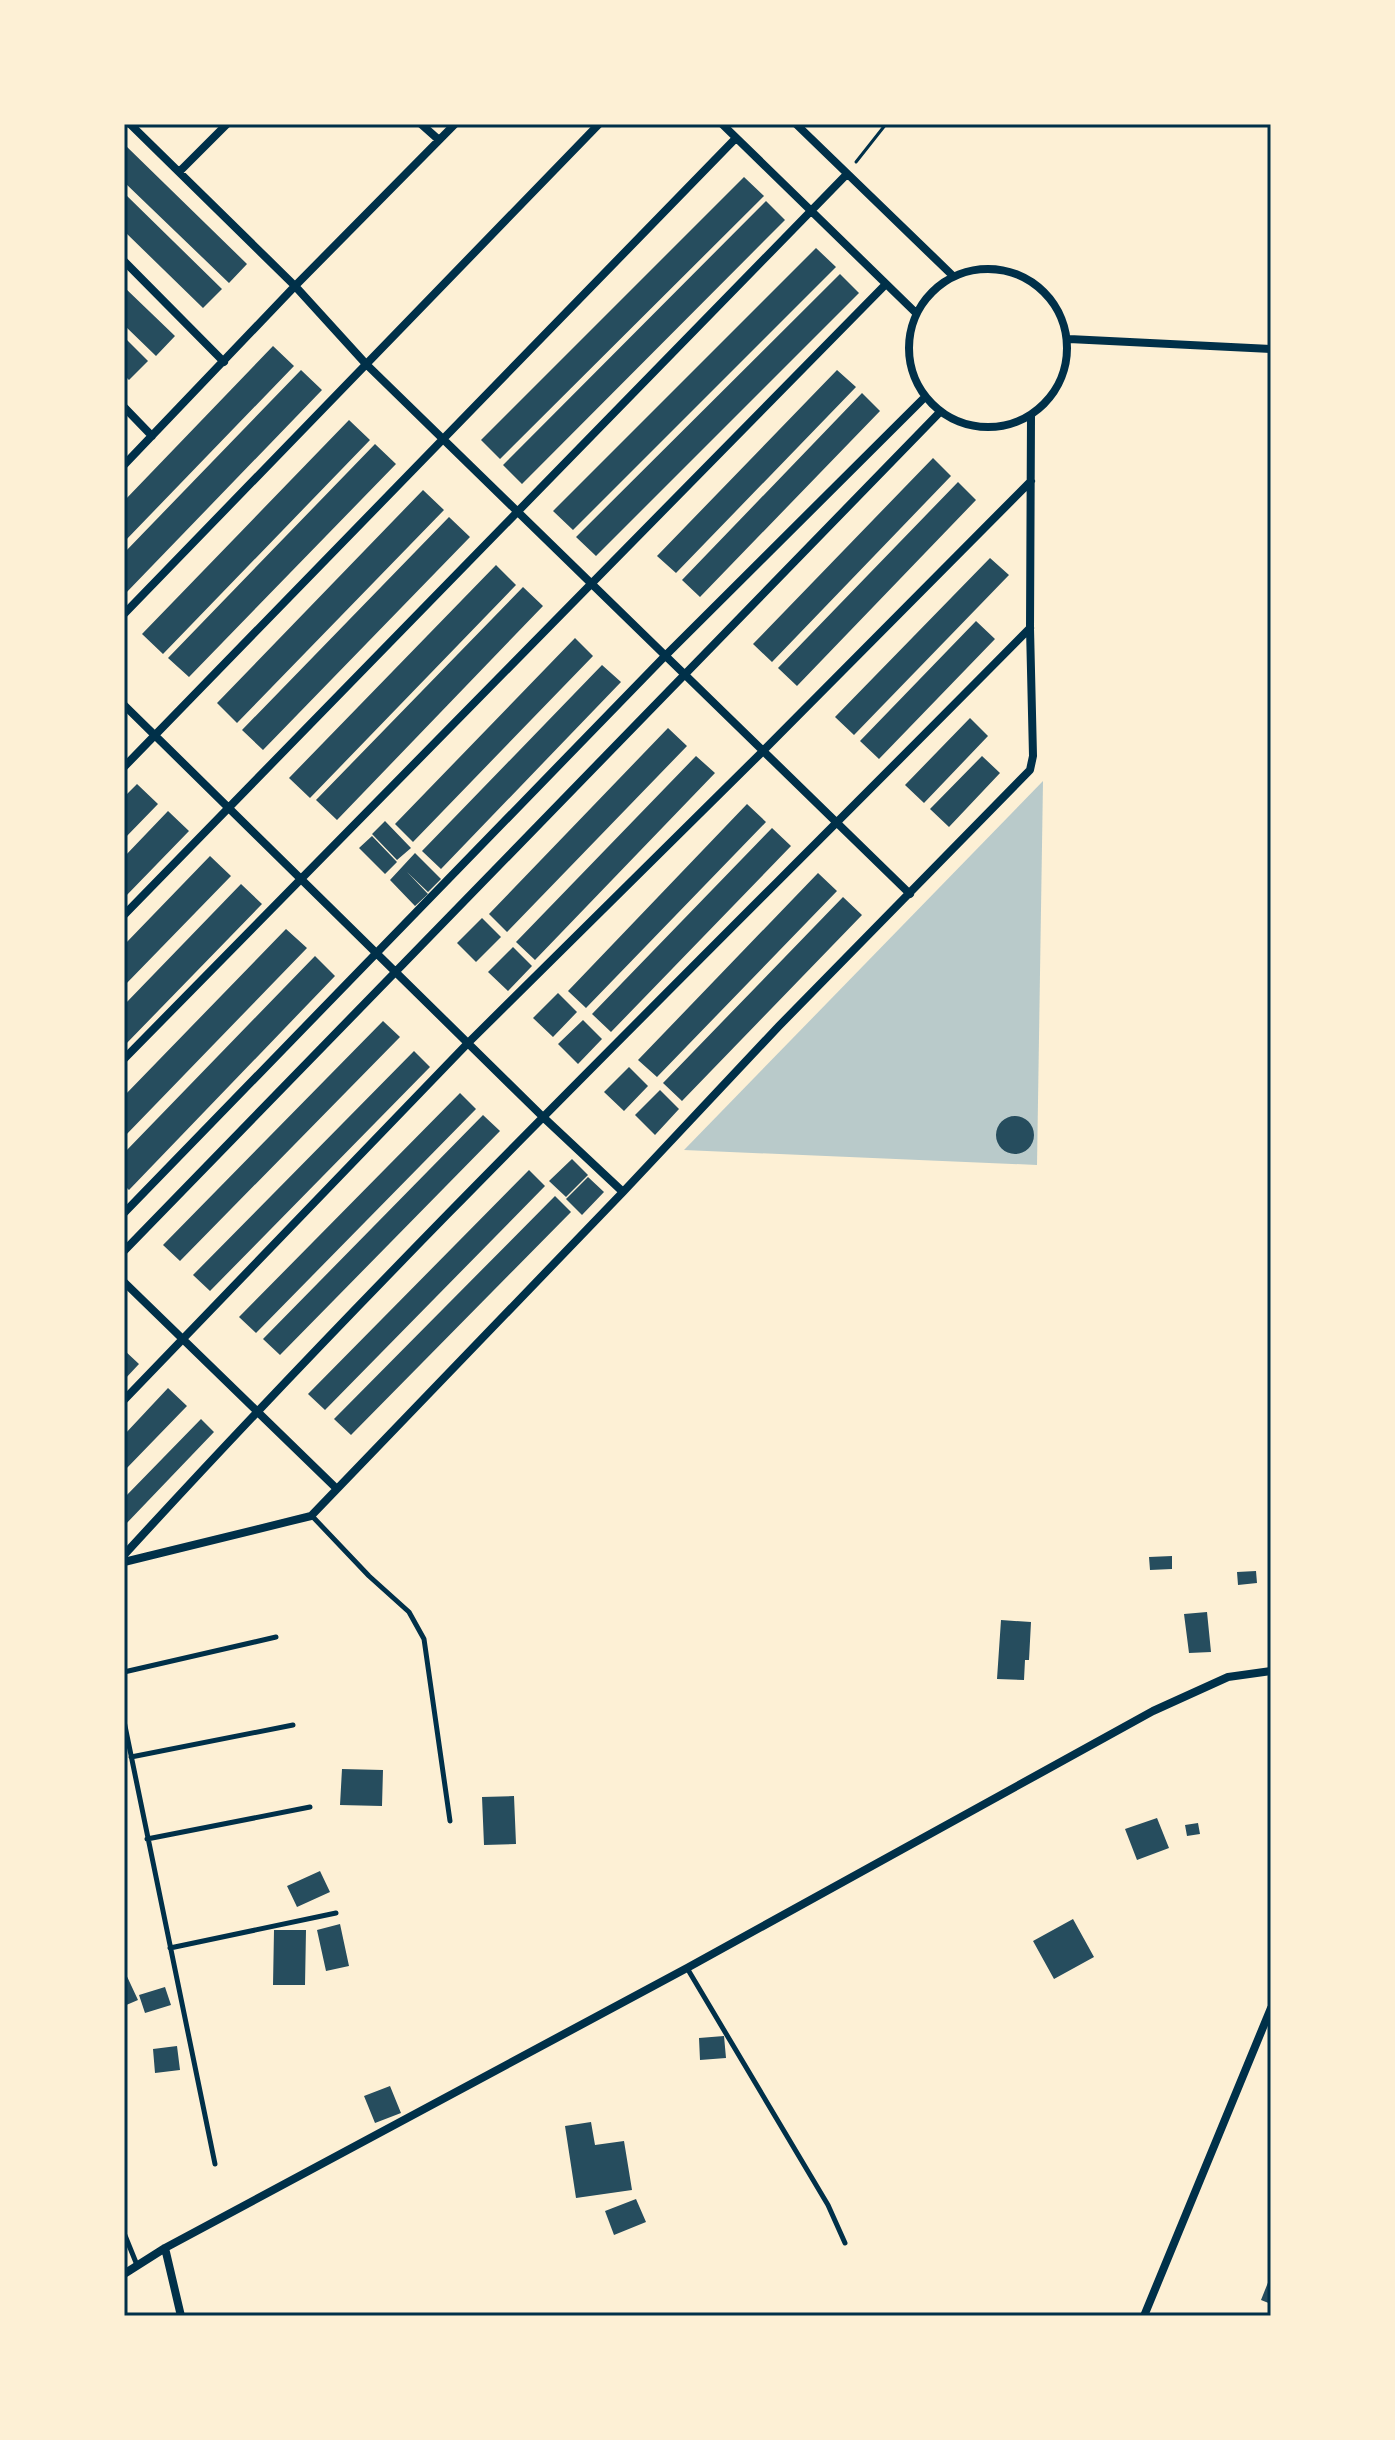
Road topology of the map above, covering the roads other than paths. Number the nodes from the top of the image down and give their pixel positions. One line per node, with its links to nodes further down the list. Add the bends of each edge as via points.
1 (130, 124): 10 (street)
2 (227, 124): 10 (street)
3 (421, 124): 9 (street)
4 (455, 124): 9 (street)
5 (599, 124): 21 (street)
6 (722, 124): 8 (street)
7 (796, 124): 11 (street)
8 (736, 138): 12 (street); 27 (street)
9 (439, 140): 16 (street)
10 (179, 172): 16 (street)
11 (847, 174): 12 (street); 14 (street)
12 (811, 211): 15 (street); 30 (street)
13 (124, 261): 20 (street)
14 (952, 275): 17 (street); 18 (street, via 1002,269 1028,279 1049,296)
15 (886, 284): 17 (street); 31 (street)
16 (295, 286): 20 (street); 21 (street)
17 (916, 313): 22 (street, via 908,356)
18 (1069, 339): 19 (street); 25 (street, via 1064,373 1052,397)
19 (1271, 349)
20 (224, 362): 26 (street)
21 (366, 364): 27 (street); 32 (street)
22 (925, 397): 24 (street); 34 (street)
23 (124, 407): 26 (street)
24 (940, 412): 25 (street, via 985,428); 35 (street)
25 (1031, 415): 29 (street)
26 (152, 436): 28 (street)
27 (443, 439): 30 (street); 37 (street)
28 (124, 465)
29 (1031, 480): 33 (street); 38 (street)
30 (517, 512): 31 (street); 40 (street)
31 (591, 584): 34 (street); 42 (street)
32 (124, 614)
33 (1030, 628): 41 (street); 43 (street, via 1030,770)
34 (665, 656): 35 (street); 45 (street)
35 (685, 675): 38 (street); 46 (street)
36 (124, 705): 37 (street)
37 (155, 736): 39 (street); 40 (street)
38 (763, 751): 41 (street); 47 (street)
39 (124, 767)
40 (229, 808): 42 (street); 44 (street)
41 (837, 823): 43 (street); 49 (street)
42 (301, 879): 45 (street); 48 (street)
43 (910, 894): 50 (street)
44 (124, 915)
45 (375, 952): 46 (street); 51 (street)
46 (394, 971): 47 (street); 52 (street)
47 (468, 1043): 49 (street); 54 (street)
48 (124, 1059)
49 (543, 1117): 50 (street); 56 (street)
50 (623, 1192): 57 (street)
51 (124, 1213)
52 (124, 1251)
53 (124, 1282): 54 (street)
54 (182, 1339): 55 (street); 56 (street)
55 (124, 1400)
56 (256, 1411): 57 (street); 59 (street)
57 (337, 1489): 58 (street)
58 (311, 1516): 60 (street); 68 (lane, via 409,1612 424,1639)
59 (124, 1555)
60 (124, 1562)
61 (276, 1637): 63 (lane)
62 (1271, 1671): 72 (street, via 1228,1677 1153,1711)
63 (124, 1672)
64 (124, 1721): 66 (lane)
65 (293, 1725): 66 (lane)
66 (131, 1757): 69 (lane)
67 (310, 1807): 69 (lane)
68 (450, 1821)
69 (147, 1839): 71 (lane)
70 (336, 1913): 71 (lane)
71 (170, 1948): 74 (lane)
72 (687, 1968): 76 (lane, via 828,2205); 77 (street)
73 (1271, 2008): 81 (street)
74 (215, 2164)
75 (124, 2233): 78 (lane)
76 (845, 2243)
77 (165, 2248): 78 (street); 80 (street)
78 (137, 2266): 79 (street)
79 (124, 2274)
80 (181, 2316)
81 (1144, 2316)

